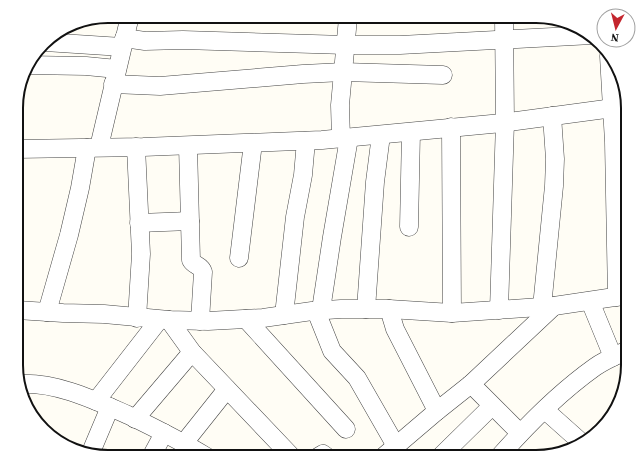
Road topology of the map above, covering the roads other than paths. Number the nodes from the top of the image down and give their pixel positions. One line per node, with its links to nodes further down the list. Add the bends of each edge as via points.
1 (128, 23): 7 (street)
2 (348, 23): 8 (street)
3 (504, 23): 5 (street)
4 (580, 36): 5 (street)
5 (504, 40): 8 (street); 16 (street)
6 (55, 42): 7 (street)
7 (123, 42): 8 (street, via 183,40); 13 (street)
8 (346, 45): 10 (street)
9 (35, 65): 13 (street, via 86,66)
10 (343, 72): 12 (street); 13 (street, via 160,86); 20 (street, via 340,106)
11 (613, 72): 14 (street)
12 (443, 75)
13 (115, 77): 24 (street)
14 (620, 107): 15 (street); 31 (street, via 614,156)
15 (552, 116): 16 (street); 34 (street, via 555,160)
16 (505, 122): 17 (street); 39 (street)
17 (451, 127): 18 (street); 41 (street)
18 (410, 132): 19 (street); 29 (street)
19 (381, 135): 20 (street); 35 (street)
20 (345, 138): 21 (street); 38 (street)
21 (306, 141): 22 (street); 42 (street)
22 (253, 143): 23 (street); 30 (street)
23 (188, 146): 25 (street); 27 (street)
24 (93, 147): 25 (street); 26 (street); 40 (street)
25 (136, 147): 28 (street)
26 (23, 149)
27 (190, 220): 28 (street); 46 (street, via 191,260 203,272)
28 (139, 223): 43 (street, via 141,254)
29 (409, 227)
30 (240, 258)
31 (621, 278)
32 (621, 296): 33 (street)
33 (590, 301): 34 (street); 48 (street)
34 (548, 307): 39 (street); 50 (street)
35 (366, 309): 36 (street); 38 (street)
36 (389, 309): 41 (street); 55 (street, via 395,329)
37 (23, 310): 40 (street)
38 (319, 310): 42 (street); 66 (street, via 332,351 357,378)
39 (499, 310): 41 (street)
40 (47, 312): 43 (street)
41 (452, 313)
42 (284, 315): 44 (street)
43 (137, 318): 45 (street)
44 (246, 319): 46 (street); 57 (street)
45 (164, 320): 46 (street); 47 (street); 52 (street)
46 (200, 321)
47 (192, 352): 51 (street); 56 (street)
48 (620, 354): 54 (street, via 596,366)
49 (26, 384): 52 (street, via 54,387 81,394)
50 (472, 384): 53 (street); 55 (street)
51 (227, 389): 61 (street); 65 (street)
52 (103, 404): 56 (street); 62 (street)
53 (492, 406): 59 (street); 68 (street)
54 (545, 410): 59 (street); 60 (street)
55 (437, 411): 67 (street)
56 (135, 419): 58 (street)
57 (346, 429)
58 (164, 433): 61 (street); 63 (street)
59 (520, 433): 69 (street)
60 (577, 439)
61 (184, 443): 64 (street)
62 (92, 448)
63 (155, 450)
64 (196, 450)
65 (285, 450)
66 (390, 450)
67 (391, 450)
68 (447, 450)
69 (505, 450)

